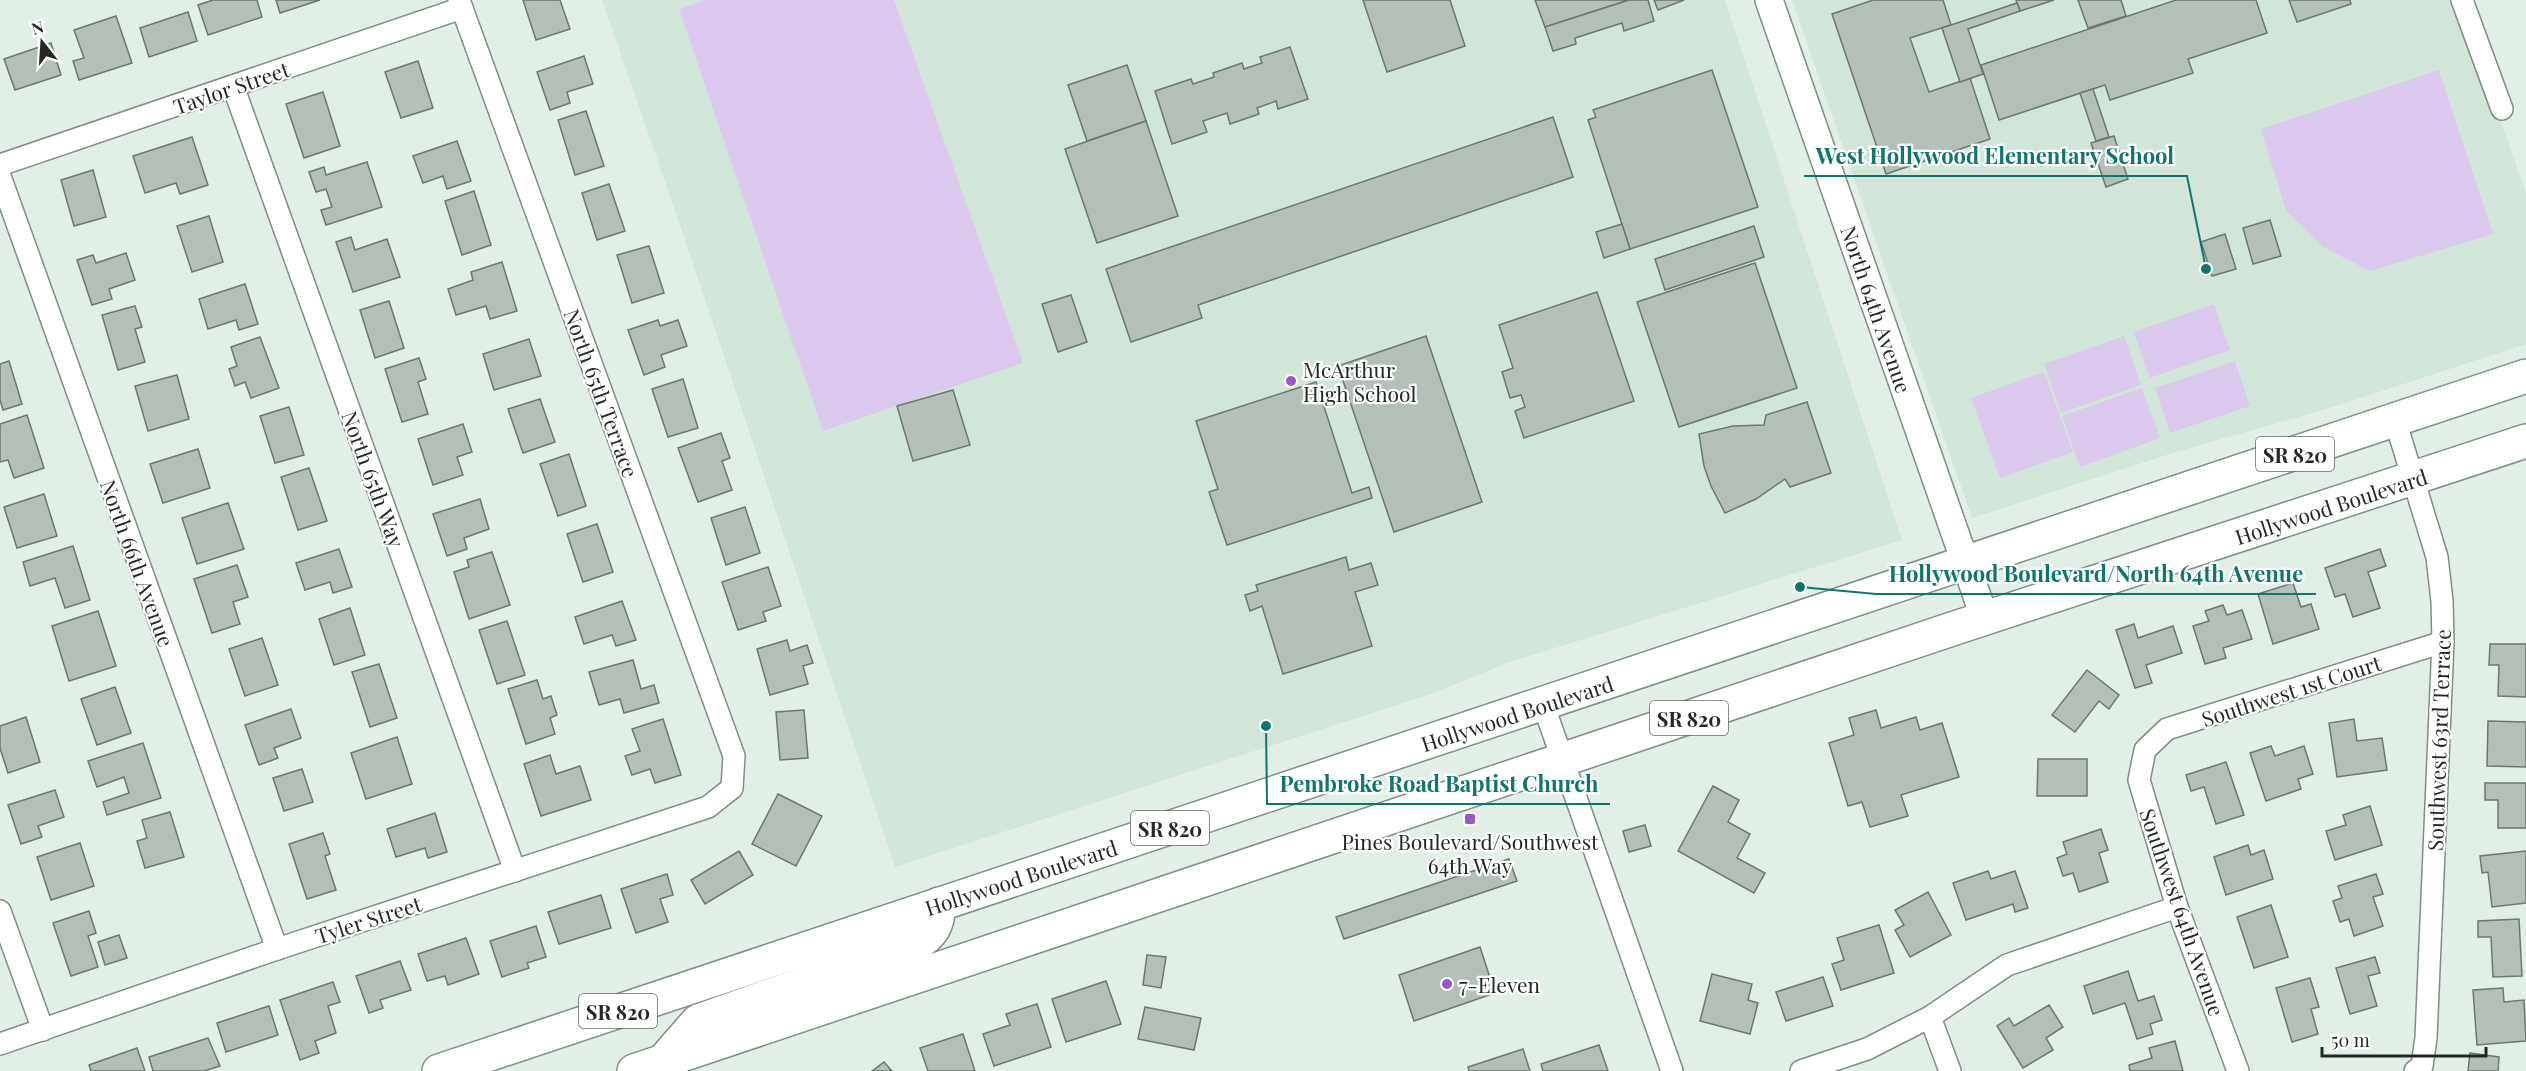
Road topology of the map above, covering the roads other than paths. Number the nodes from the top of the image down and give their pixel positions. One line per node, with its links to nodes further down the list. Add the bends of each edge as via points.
1 (1769, 0): 12 (street, North 64th Avenue)
2 (2462, 0): 5 (street)
3 (460, 4): 4 (street, Taylor Street); 18 (street, North 65th Terrace, via 734,756)
4 (233, 86): 6 (street, Taylor Street); 19 (street, North 65th Way)
5 (2502, 109)
6 (0, 165)
7 (0, 176): 23 (street, North 66th Avenue)
8 (2526, 376): 9 (highway, Hollywood Boulevard / SR 820)
9 (2396, 420): 11 (street, Southwest 63rd Terrace); 12 (highway, Hollywood Boulevard / SR 820)
10 (2526, 441): 11 (highway, Hollywood Boulevard / SR 820)
11 (2414, 479): 13 (highway, Hollywood Boulevard / SR 820); 14 (street, Southwest 63rd Terrace, via 2437,557)
12 (1966, 564): 13 (street, North 64th Avenue); 15 (highway, Hollywood Boulevard / SR 820)
13 (1985, 619): 17 (highway, Hollywood Boulevard / SR 820)
14 (2443, 642): 16 (street, Southwest 1st Court, via 2167,729); 28 (street, Southwest 63rd Terrace, via 2427,1038)
15 (1543, 704): 17 (street); 20 (highway, Hollywood Boulevard / SR 820)
16 (2145, 750): 21 (street, Southwest 64th Avenue, via 2139,780)
17 (1563, 761): 27 (highway, Hollywood Boulevard / SR 820); 30 (street)
18 (732, 788): 19 (street, Tyler Street, via 708,807)
19 (515, 871): 23 (street, Tyler Street)
20 (939, 904): 27 (highway, via 938,918 928,938 698,1020); 29 (highway, Hollywood Boulevard / SR 820)
21 (2177, 907): 24 (street, via 2007,965); 33 (street, Southwest 64th Avenue)
22 (0, 911): 25 (street)
23 (277, 949): 25 (street, Tyler Street)
24 (1930, 1017): 31 (street, via 1868,1049); 32 (street)
25 (43, 1030): 26 (street, Tyler Street)
26 (0, 1044)
27 (649, 1066)
28 (2418, 1069)
29 (439, 1071)
30 (1672, 1071)
31 (1801, 1071)
32 (1950, 1071)
33 (2238, 1071)

